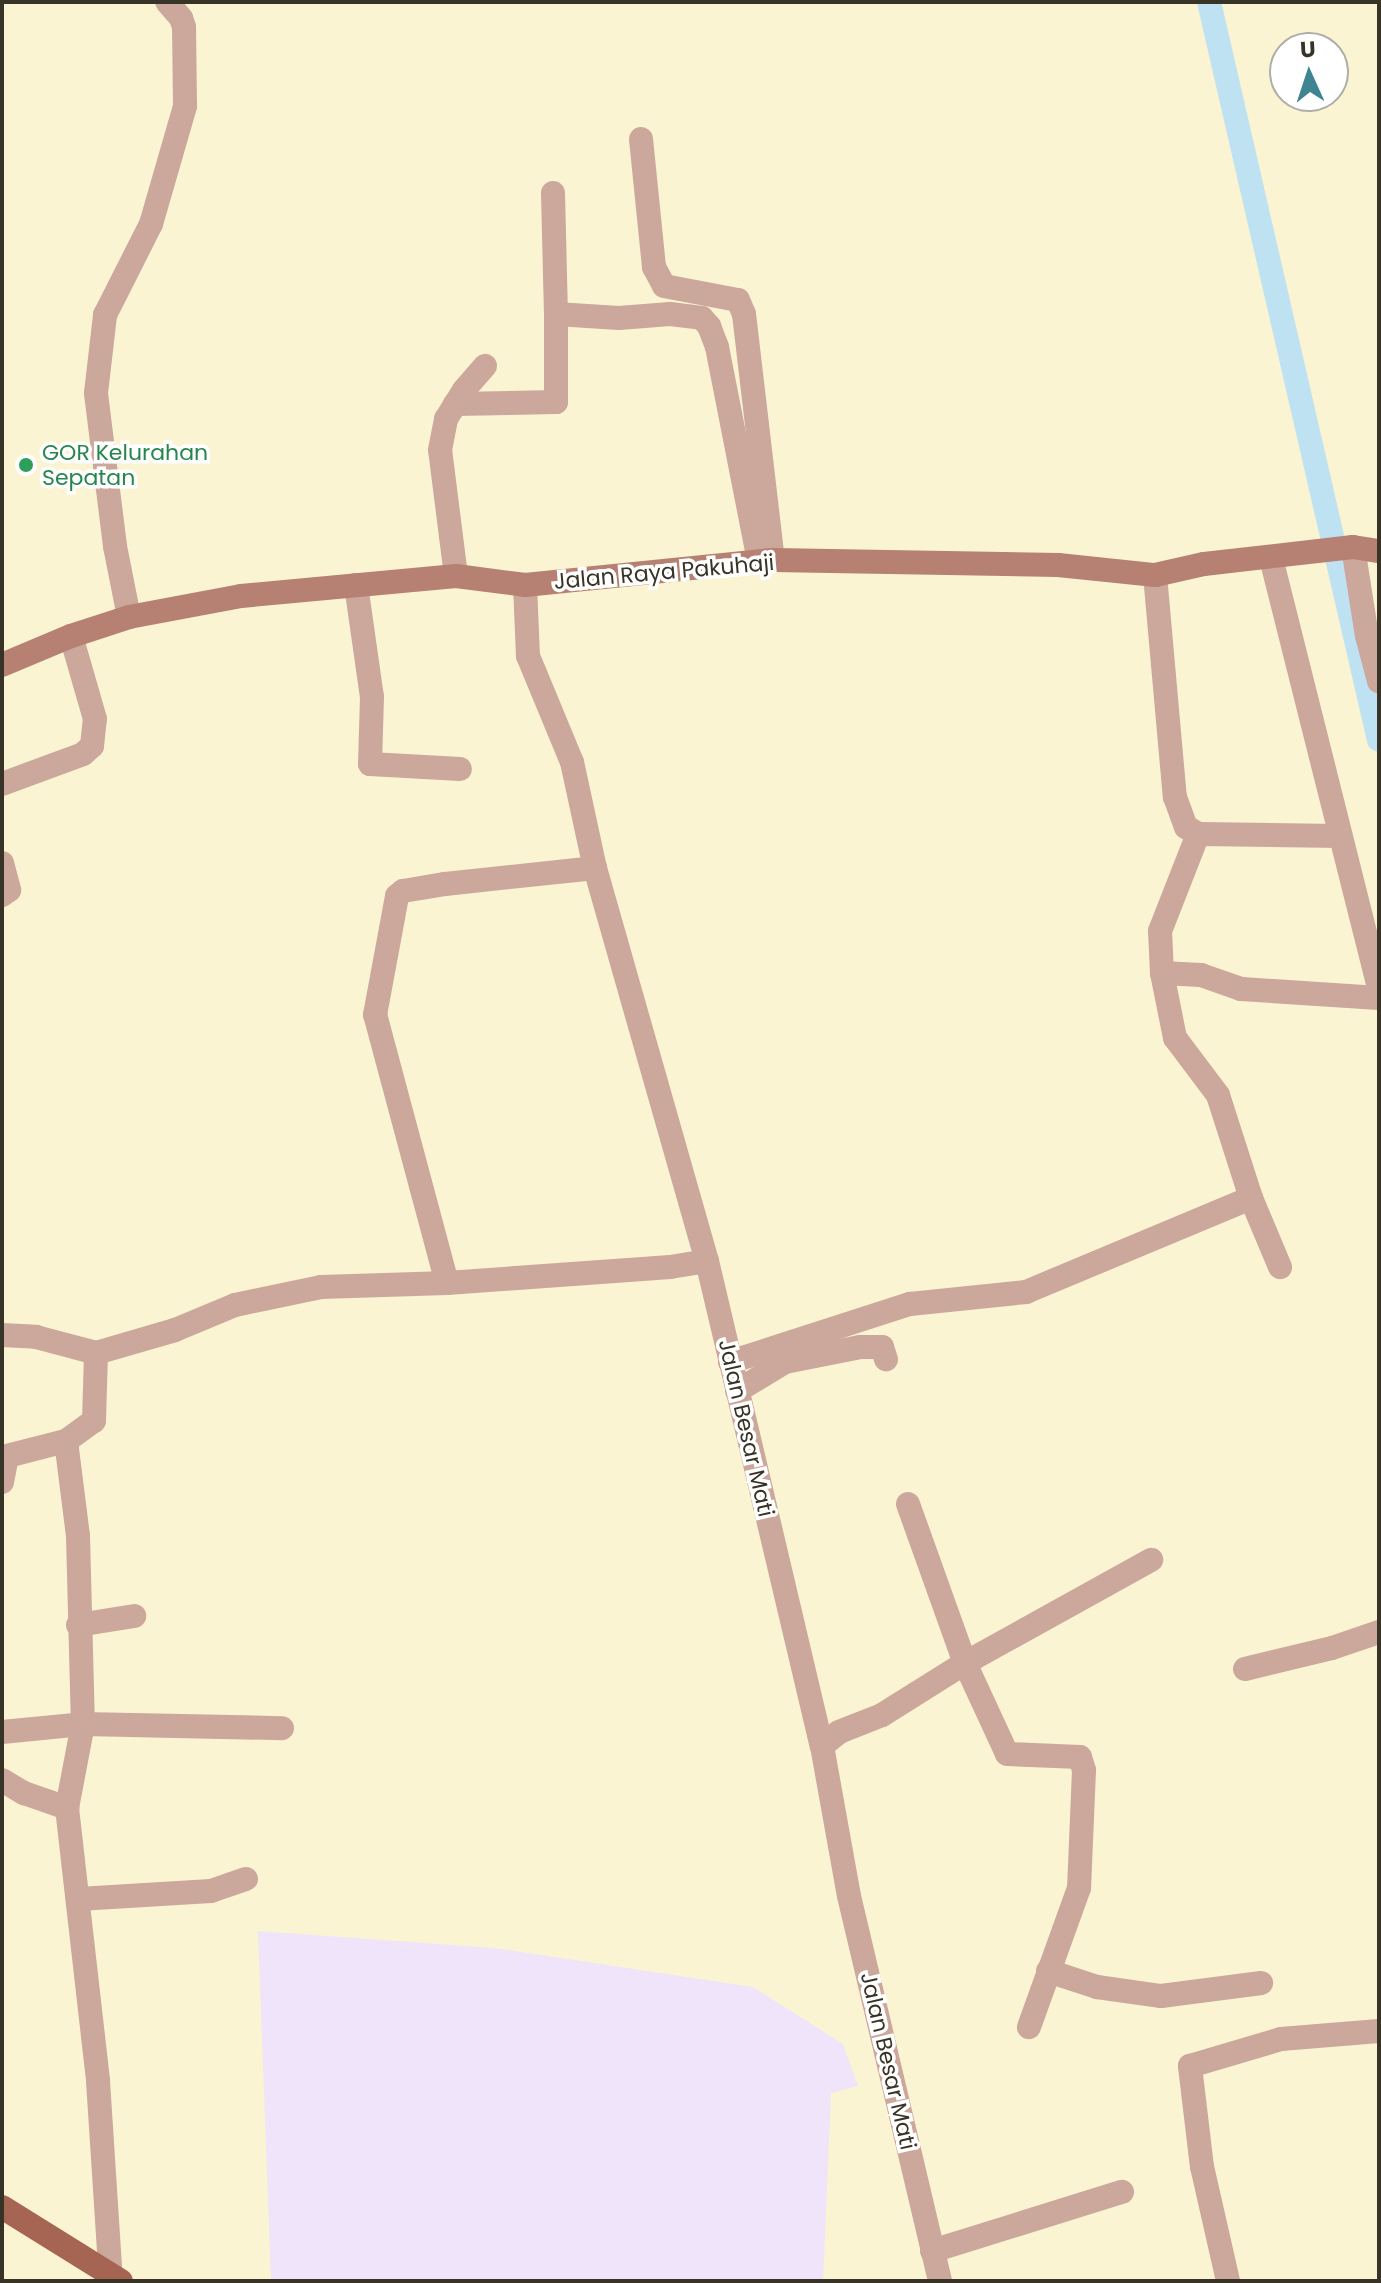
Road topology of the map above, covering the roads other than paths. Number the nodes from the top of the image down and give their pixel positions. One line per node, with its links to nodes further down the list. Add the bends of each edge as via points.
1 (167, 2): 15 (street, via 184,27 185,106 151,224 105,315 96,393)
2 (641, 139): 10 (street, via 654,267 664,286 738,300 744,314)
3 (553, 193): 4 (street)
4 (556, 314): 6 (street, via 556,402); 10 (street, via 670,314 702,318 709,326)
5 (485, 366): 6 (street)
6 (455, 404): 12 (street, via 440,450)
7 (1345, 548): 8 (street, Jalan Raya Pakuhaji); 9 (street, Jalan Raya Pakuhaji); 18 (street)
8 (1379, 551)
9 (1282, 556): 11 (street, Jalan Raya Pakuhaji); 22 (street)
10 (766, 561): 11 (street, Jalan Raya Pakuhaji, via 1058,565); 14 (street, Jalan Raya Pakuhaji)
11 (1155, 575): 21 (street, via 1175,797 1186,827)
12 (456, 576): 13 (street, Jalan Raya Pakuhaji); 14 (street, Jalan Raya Pakuhaji)
13 (356, 585): 15 (street, Jalan Raya Pakuhaji, via 241,596); 19 (street, via 372,697 370,764)
14 (525, 585): 24 (street, Jalan Besar Mati, via 528,656 572,762)
15 (129, 617): 16 (street, Jalan Raya Pakuhaji)
16 (71, 636): 17 (street, Jalan Raya Pakuhaji); 20 (street, via 95,719 92,746)
17 (2, 665)
18 (1379, 681)
19 (460, 769)
20 (2, 784)
21 (1198, 834): 22 (street); 26 (street, via 1160,931)
22 (1339, 836): 27 (street)
23 (2, 863): 25 (street, via 9,889)
24 (595, 868): 30 (street, Jalan Besar Mati); 32 (street, via 445,884 397,896 375,1015)
25 (2, 895)
26 (1162, 973): 28 (street, via 1201,975 1241,989); 29 (street, via 1175,1038 1218,1095)
27 (1379, 987)
28 (1379, 998)
29 (1251, 1198): 31 (street); 36 (street, via 1026,1292 910,1304)
30 (707, 1261): 32 (street); 36 (street, Jalan Besar Mati)
31 (1280, 1267)
32 (447, 1283): 34 (street, via 321,1287 235,1305 175,1330)
33 (2, 1335): 34 (street, via 36,1337)
34 (96, 1353): 38 (street, via 94,1421)
35 (886, 1359): 37 (street, via 882,1347 860,1347 785,1362)
36 (730, 1362): 37 (street, Jalan Besar Mati)
37 (737, 1391): 50 (street, Jalan Besar Mati)
38 (66, 1441): 39 (street, via 7,1456); 43 (street, via 78,1536)
39 (2, 1482)
40 (908, 1504): 45 (street)
41 (1151, 1560): 45 (street)
42 (134, 1616): 43 (street)
43 (78, 1625): 47 (street)
44 (1379, 1632): 46 (street)
45 (965, 1663): 50 (street); 55 (street, via 1007,1754 1080,1757 1084,1770 1079,1888)
46 (1245, 1669)
47 (83, 1724): 48 (street); 49 (street); 52 (street)
48 (282, 1728)
49 (2, 1732)
50 (822, 1746): 61 (street, Jalan Besar Mati, via 849,1896)
51 (2, 1780): 52 (street)
52 (67, 1808): 54 (street)
53 (246, 1879): 54 (street, via 211,1891)
54 (79, 1899): 62 (street)
55 (1048, 1971): 56 (street, via 1097,1987 1161,1996); 57 (street)
56 (1261, 1983)
57 (1029, 2027)
58 (1379, 2031): 64 (street, via 1281,2039 1190,2066 1202,2167)
59 (1122, 2192): 61 (street)
60 (2, 2207): 62 (main road)
61 (932, 2251): 63 (street, Jalan Besar Mati)
62 (115, 2279)
63 (940, 2281)
64 (1228, 2281)

